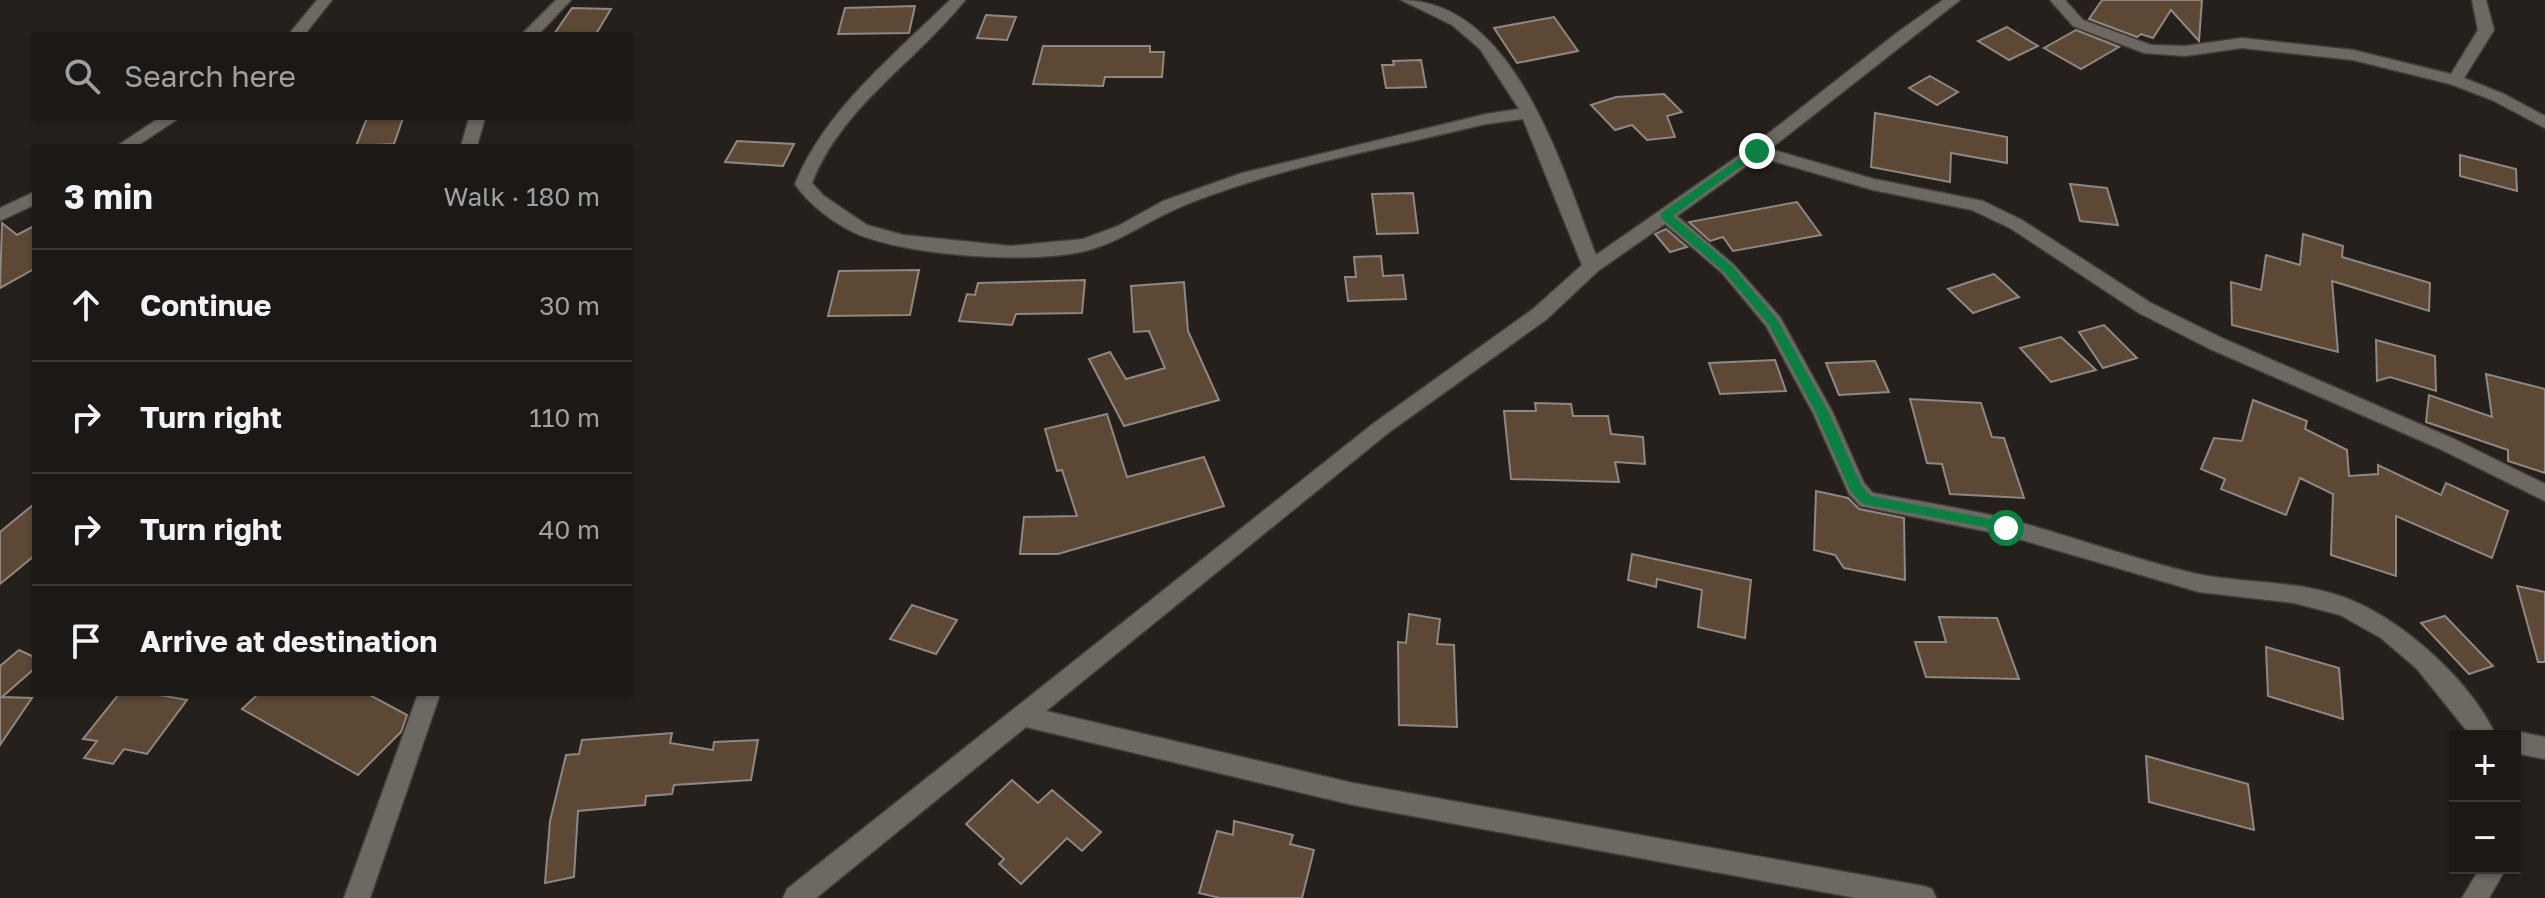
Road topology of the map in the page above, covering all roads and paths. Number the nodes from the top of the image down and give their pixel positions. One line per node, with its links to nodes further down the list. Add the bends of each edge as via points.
1 (325, 0): 8 (street)
2 (564, 0): 9 (street)
3 (958, 0): 11 (street, via 863,99 807,169 803,184 861,229 903,241 1011,252 1085,245 1169,205 1248,177)
4 (1408, 0): 11 (street, via 1475,35)
5 (1953, 0): 17 (street)
6 (2057, 0): 10 (street, via 2078,23 2149,50 2242,43 2279,46 2353,55)
7 (2479, 0): 10 (street, via 2486,30)
8 (299, 32)
9 (532, 32)
10 (2455, 80): 14 (street)
11 (1529, 113): 21 (street)
12 (168, 120): 15 (street)
13 (476, 120): 16 (street)
14 (2545, 123)
15 (128, 144)
16 (470, 144)
17 (1757, 151): 20 (street); 22 (street, via 1873,184 1977,205 2016,224 2145,308)
18 (32, 199): 19 (street)
19 (0, 215)
20 (1665, 215): 21 (street); 25 (street, via 1728,269 1773,322 1823,413 1856,488 1867,500 2006,528 2139,570 2231,590 2321,598 2401,639 2450,688)
21 (1592, 267): 24 (street, via 1540,314 1381,428)
22 (2545, 493)
23 (428, 696): 29 (street)
24 (1021, 716): 30 (street); 31 (street, via 1353,794)
25 (2481, 730)
26 (2521, 743): 27 (street)
27 (2545, 748)
28 (2490, 874): 32 (street)
29 (357, 898)
30 (796, 898)
31 (1923, 898)
32 (2475, 898)

